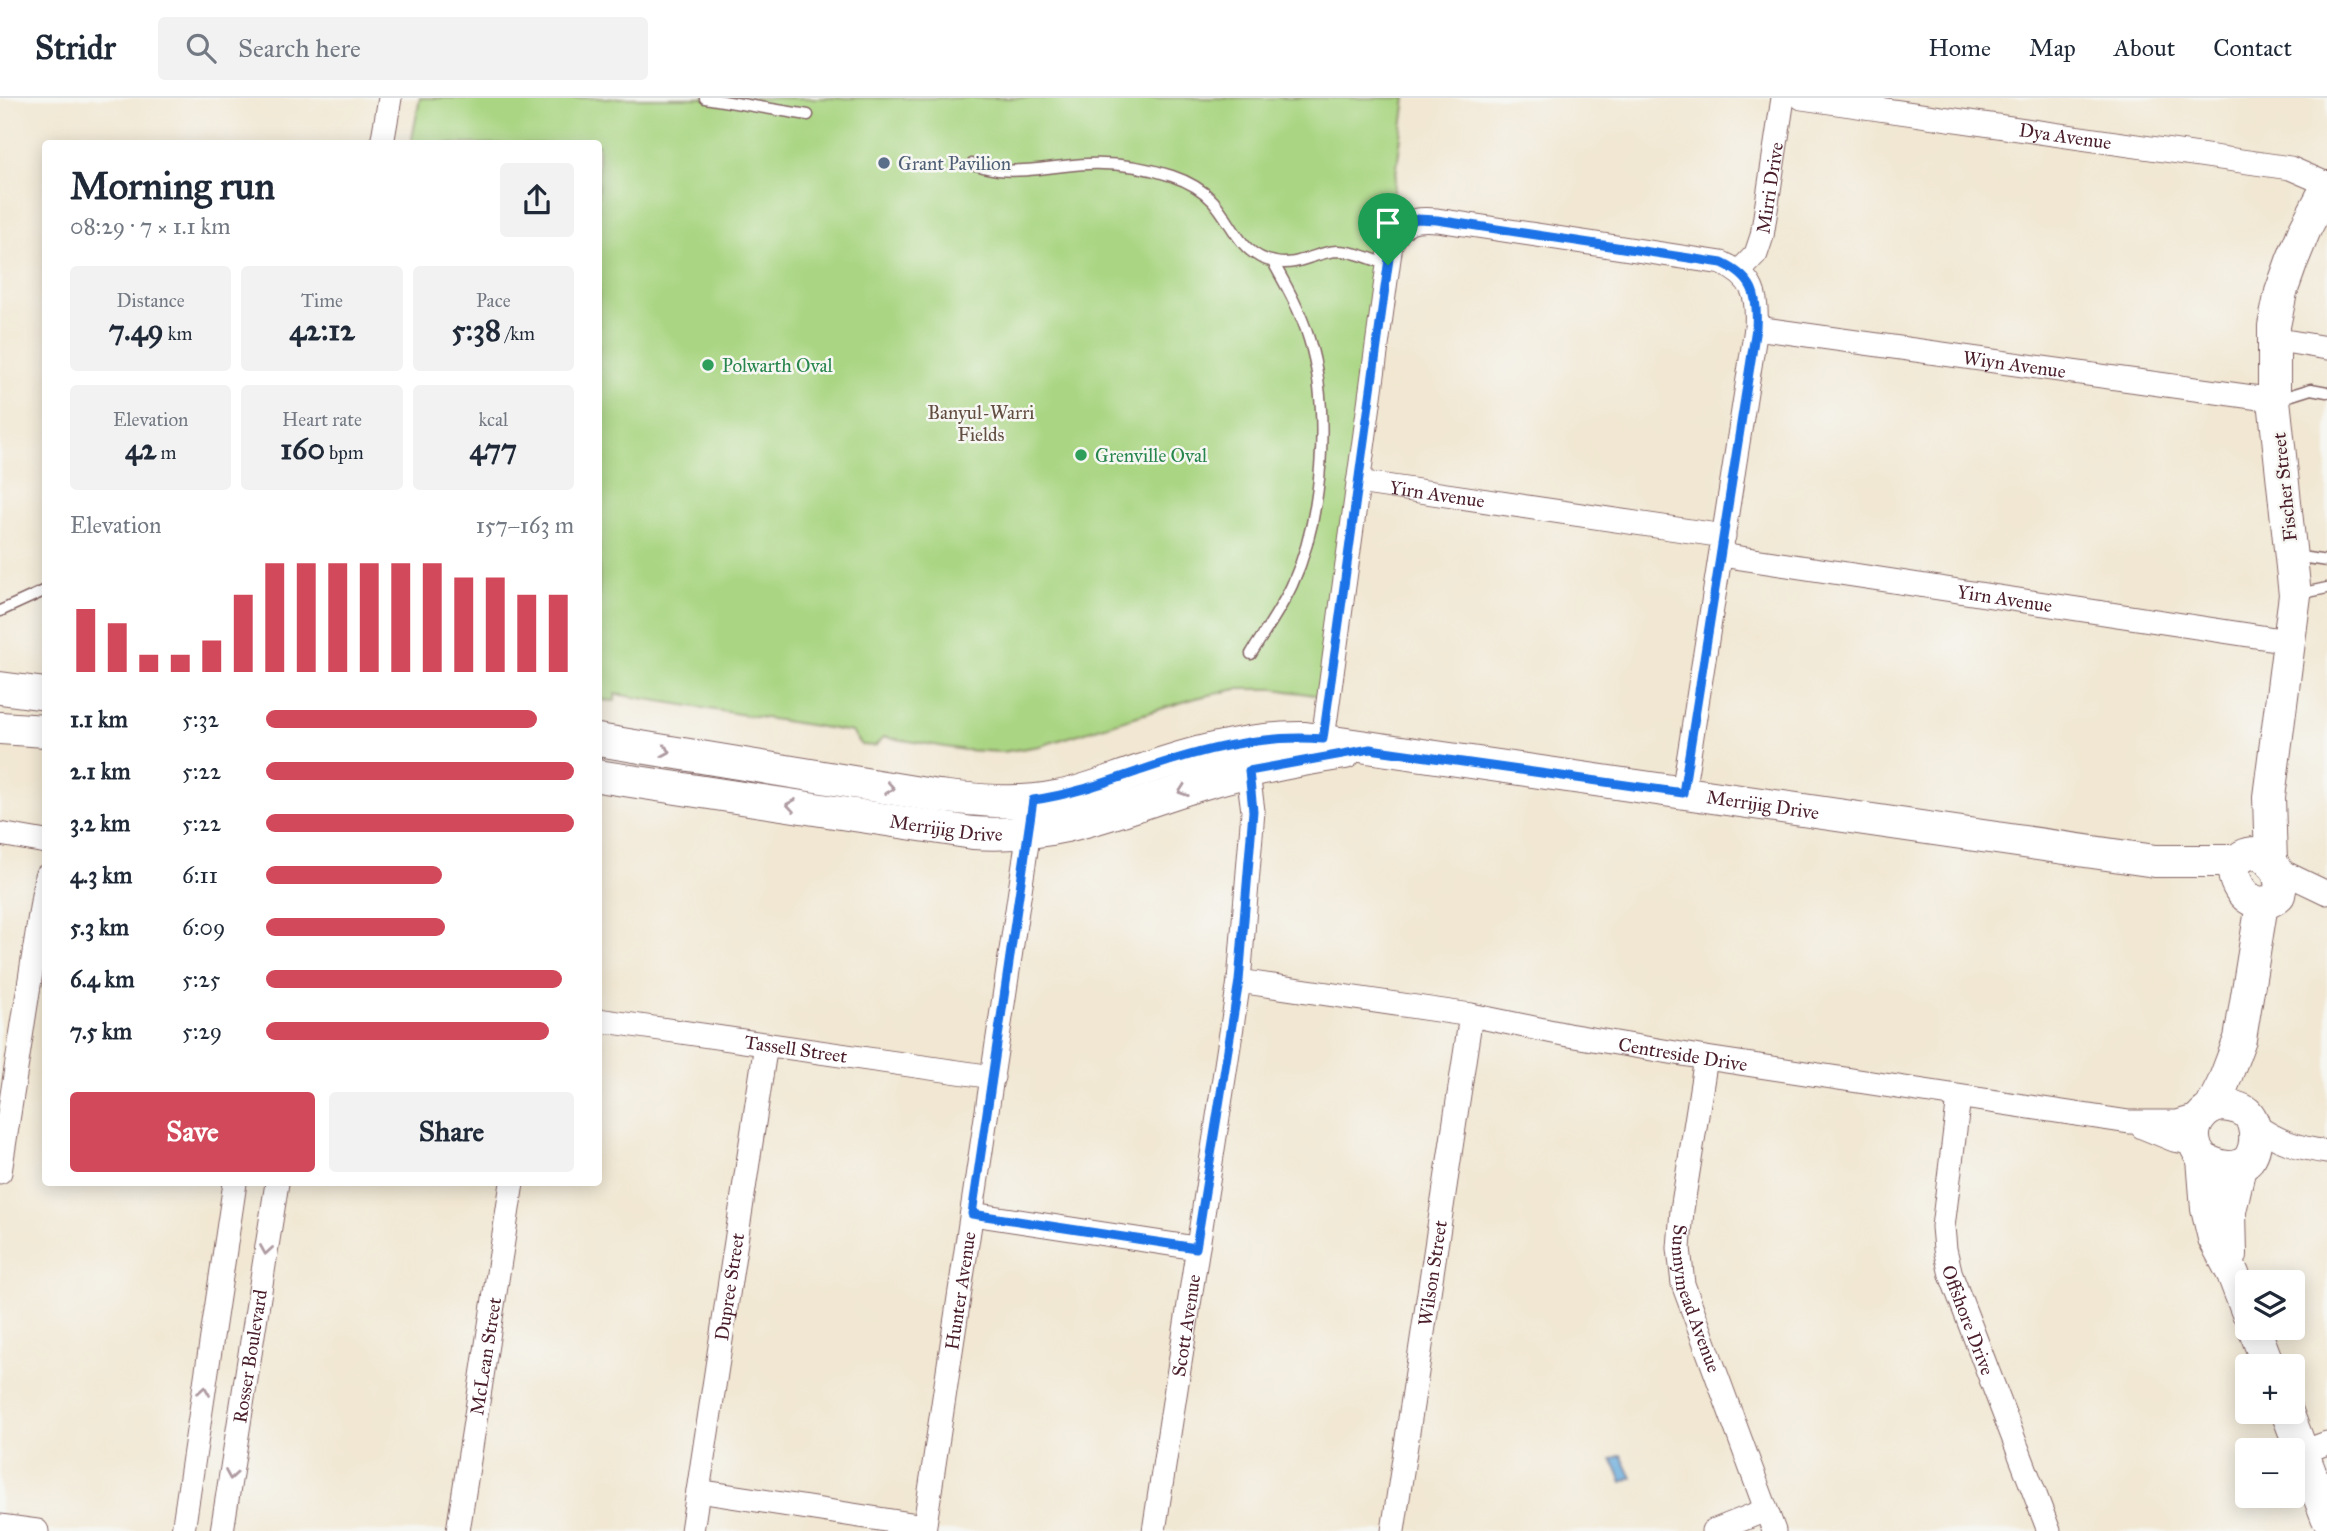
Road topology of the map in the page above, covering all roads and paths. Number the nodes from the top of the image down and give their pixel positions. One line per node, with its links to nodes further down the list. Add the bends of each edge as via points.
1 (390, 98): 6 (street)
2 (705, 98): 5 (lane)
3 (1783, 98): 11 (street, Mirri Drive, via 1762,236 1756,254)
4 (1802, 98): 8 (street, Dya Avenue, via 2290,168)
5 (808, 115)
6 (383, 140)
7 (972, 164): 9 (lane, via 998,170 1111,165 1174,177 1213,201 1238,240 1253,254)
8 (2327, 185): 13 (street, Fischer Street, via 2281,292)
9 (1273, 262): 10 (lane, via 1289,264 1337,251); 26 (lane, via 1303,321 1316,365 1319,481 1293,582)
10 (1388, 265): 11 (street, via 1391,244 1401,226 1417,219 1722,263); 17 (street)
11 (1740, 271): 12 (street, via 1754,290)
12 (1756, 328): 16 (street, Wiyn Avenue); 18 (street)
13 (2273, 339): 14 (street); 16 (street, Fischer Street)
14 (2327, 348)
15 (2327, 392): 16 (lane, via 2311,390)
16 (2274, 400): 19 (street, Fischer Street)
17 (1358, 482): 18 (street, Yirn Avenue); 31 (street)
18 (1722, 545): 25 (street, Yirn Avenue); 36 (street)
19 (2291, 556): 20 (lane); 23 (street, Fischer Street)
20 (2327, 561)
21 (2327, 588): 23 (lane)
22 (42, 592): 24 (lane)
23 (2295, 595): 25 (street, Fischer Street)
24 (0, 611)
25 (2288, 641): 41 (street, Fischer Street)
26 (1251, 654)
27 (0, 677): 28 (lane)
28 (23, 687)
29 (0, 728): 30 (street)
30 (42, 731)
31 (1323, 739): 33 (street, Merrijig Drive); 34 (street, Merrijig Drive, via 1288,737)
32 (602, 741): 37 (street, Merrijig Drive, one-way to 37, via 938,796)
33 (1370, 749): 34 (street, Merrijig Drive); 36 (street, Merrijig Drive)
34 (1246, 757): 37 (street, Merrijig Drive, via 1192,754 1064,795); 38 (street, Merrijig Drive, one-way to 38, via 1206,783 1107,817); 44 (street, Scott Avenue, via 1253,811)
35 (602, 777): 38 (street, Merrijig Drive, one-way to 35, via 973,833)
36 (1683, 793): 41 (street, Merrijig Drive)
37 (1033, 800): 38 (street, Hunter Avenue)
38 (1028, 834): 50 (street, Hunter Avenue)
39 (0, 835): 40 (street)
40 (42, 841)
41 (2259, 875): 42 (street, Merrijig Drive); 47 (street, Fischer Street)
42 (2327, 895)
43 (42, 902): 56 (street)
44 (1239, 981): 45 (street, Centreside Drive); 61 (street, Scott Avenue)
45 (1471, 1015): 49 (street, Centreside Drive); 77 (street, Wilson Street)
46 (602, 1021): 48 (street, Tassell Street)
47 (2240, 1039): 52 (street, Fischer Street); 53 (street, Fischer Street)
48 (766, 1044): 50 (street, Tassell Street); 66 (street, Dupree Street)
49 (1706, 1058): 51 (street, Centreside Drive); 68 (street, Sunnymead Avenue, via 1682,1210 1679,1248 1683,1284)
50 (993, 1077): 60 (street, Hunter Avenue)
51 (1959, 1097): 53 (street, Centreside Drive, via 2129,1122 2174,1140); 79 (street, Offshore Drive, via 1945,1207 1945,1249)
52 (2250, 1118): 53 (street, via 2228,1106); 54 (street, via 2273,1138); 55 (street, Fischer Street, via 2255,1143)
53 (2203, 1132): 55 (street, via 2228,1168); 62 (street, Fischer Street, via 2207,1209 2214,1238)
54 (2316, 1151): 55 (street)
55 (2245, 1161): 62 (street, Fischer Street, via 2230,1211)
56 (0, 1172)
57 (235, 1186): 72 (street, Rosser Boulevard, one-way to 57)
58 (277, 1186): 73 (street, Rosser Boulevard, one-way to 73)
59 (512, 1186): 74 (street, McLean Street)
60 (972, 1214): 61 (street); 70 (street, Hunter Avenue)
61 (1196, 1248): 76 (street, Scott Avenue)
62 (2233, 1274): 63 (street, Fischer Street)
63 (2235, 1279)
64 (2296, 1424): 65 (street)
65 (2315, 1448): 67 (street)
66 (698, 1491): 70 (street); 75 (street, Dupree Street)
67 (2327, 1517)
68 (1770, 1521): 78 (street)
69 (0, 1525): 71 (street)
70 (924, 1529)
71 (37, 1531)
72 (183, 1531)
73 (222, 1531)
74 (458, 1531)
75 (692, 1531)
76 (1154, 1531)
77 (1393, 1531)
78 (1713, 1531)
79 (2049, 1531)

